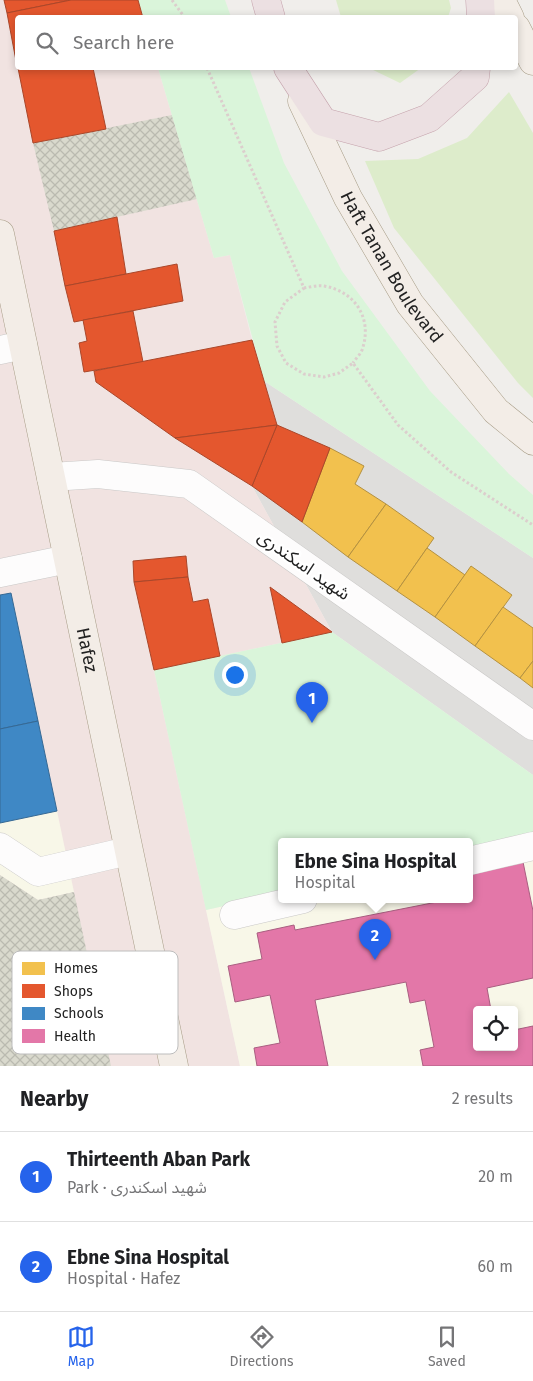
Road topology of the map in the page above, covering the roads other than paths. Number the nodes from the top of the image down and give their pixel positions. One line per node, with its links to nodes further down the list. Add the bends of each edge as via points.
1 (266, 0): 2 (highway)
2 (270, 15)
3 (518, 32): 4 (main road)
4 (533, 61)
5 (288, 70): 7 (highway, via 323,122 379,137 429,118 475,76)
6 (288, 70): 10 (main road, Haft Tanan Boulevard, via 348,198 410,304 496,411)
7 (476, 70)
8 (0, 234): 9 (main road, Hafez)
9 (12, 347): 11 (main road, Hafez)
10 (533, 441)
11 (51, 477): 12 (main road, Hafez); 14 (street, شهید اسکندری, via 98,474 189,484)
12 (68, 559): 13 (street); 17 (main road, Hafez)
13 (0, 573)
14 (533, 726)
15 (533, 846): 18 (street)
16 (0, 848): 17 (street, via 38,872)
17 (128, 852): 21 (main road, Hafez)
18 (473, 860)
19 (285, 903): 20 (street)
20 (234, 914)
21 (149, 951)

